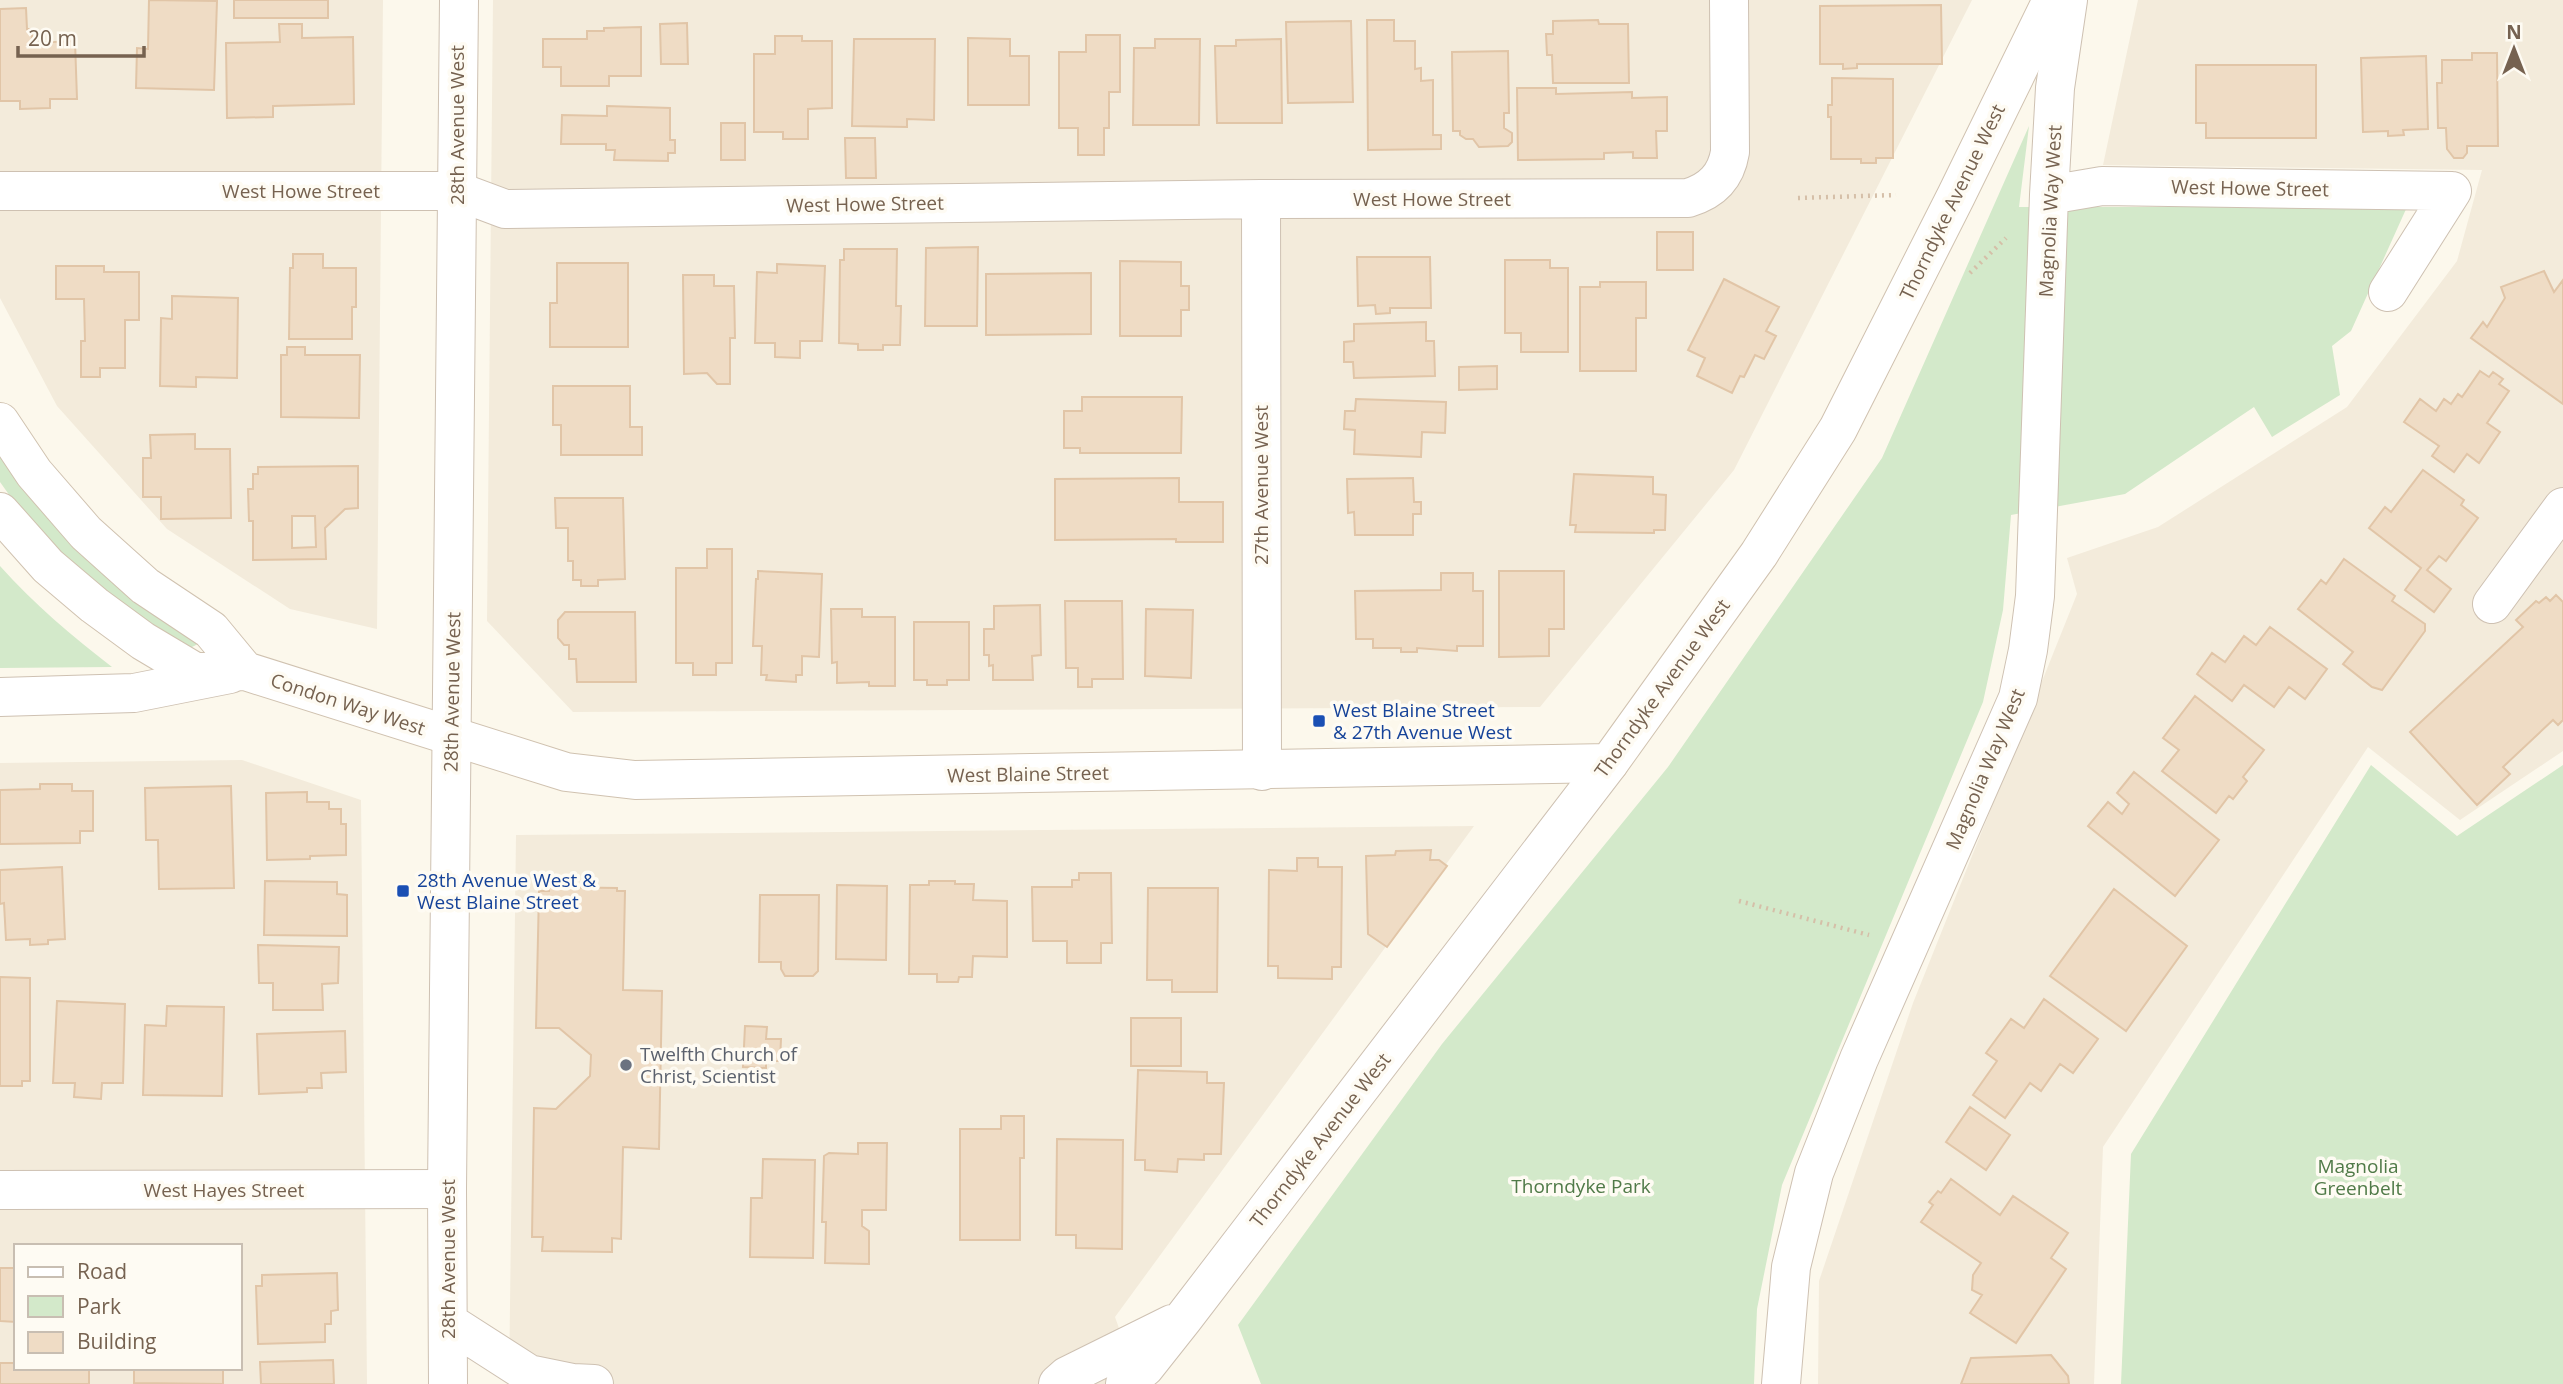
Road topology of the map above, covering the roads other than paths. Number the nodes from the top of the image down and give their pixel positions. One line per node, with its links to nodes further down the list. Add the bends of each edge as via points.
1 (458, 0): 6 (street, 28th Avenue West)
2 (1729, 0): 8 (street, West Howe Street, via 1730,152 1724,173 1705,193 1688,198)
3 (2052, 0): 17 (street, Thorndyke Avenue West, via 1838,429 1759,554)
4 (2068, 0): 7 (street, Magnolia Way West, via 2055,88)
5 (0, 191): 6 (street, West Howe Street)
6 (457, 191): 8 (street, West Howe Street, via 505,209); 16 (street, 28th Avenue West)
7 (2049, 195): 9 (street, West Howe Street, via 2102,186 2452,191); 27 (street, Magnolia Way West, via 2035,596 2018,698 1859,1059 1814,1173 1791,1267)
8 (1261, 199): 18 (street, 27th Avenue West)
9 (2388, 292)
10 (0, 422): 14 (street, Condon Way West, via 34,473 86,533 145,586 211,630)
11 (2563, 508): 13 (street)
12 (0, 512): 14 (street, Condon Way West, via 48,566 143,641 195,672)
13 (2492, 604)
14 (245, 671): 15 (street, via 134,693); 16 (street, Condon Way West)
15 (0, 696)
16 (452, 737): 18 (street, West Blaine Street, via 566,772 635,780); 19 (street, 28th Avenue West)
17 (1609, 763): 18 (street, West Blaine Street); 21 (street, Thorndyke Avenue West)
18 (1262, 771)
19 (447, 1189): 20 (street, West Hayes Street); 22 (street, 28th Avenue West)
20 (0, 1191)
21 (1183, 1319): 25 (street, Thorndyke Avenue West); 26 (street, Thorndyke Avenue West)
22 (448, 1322): 23 (street, 28th Avenue West); 24 (street, via 529,1374)
23 (448, 1384)
24 (594, 1384)
25 (1058, 1384)
26 (1125, 1384)
27 (1781, 1384)

